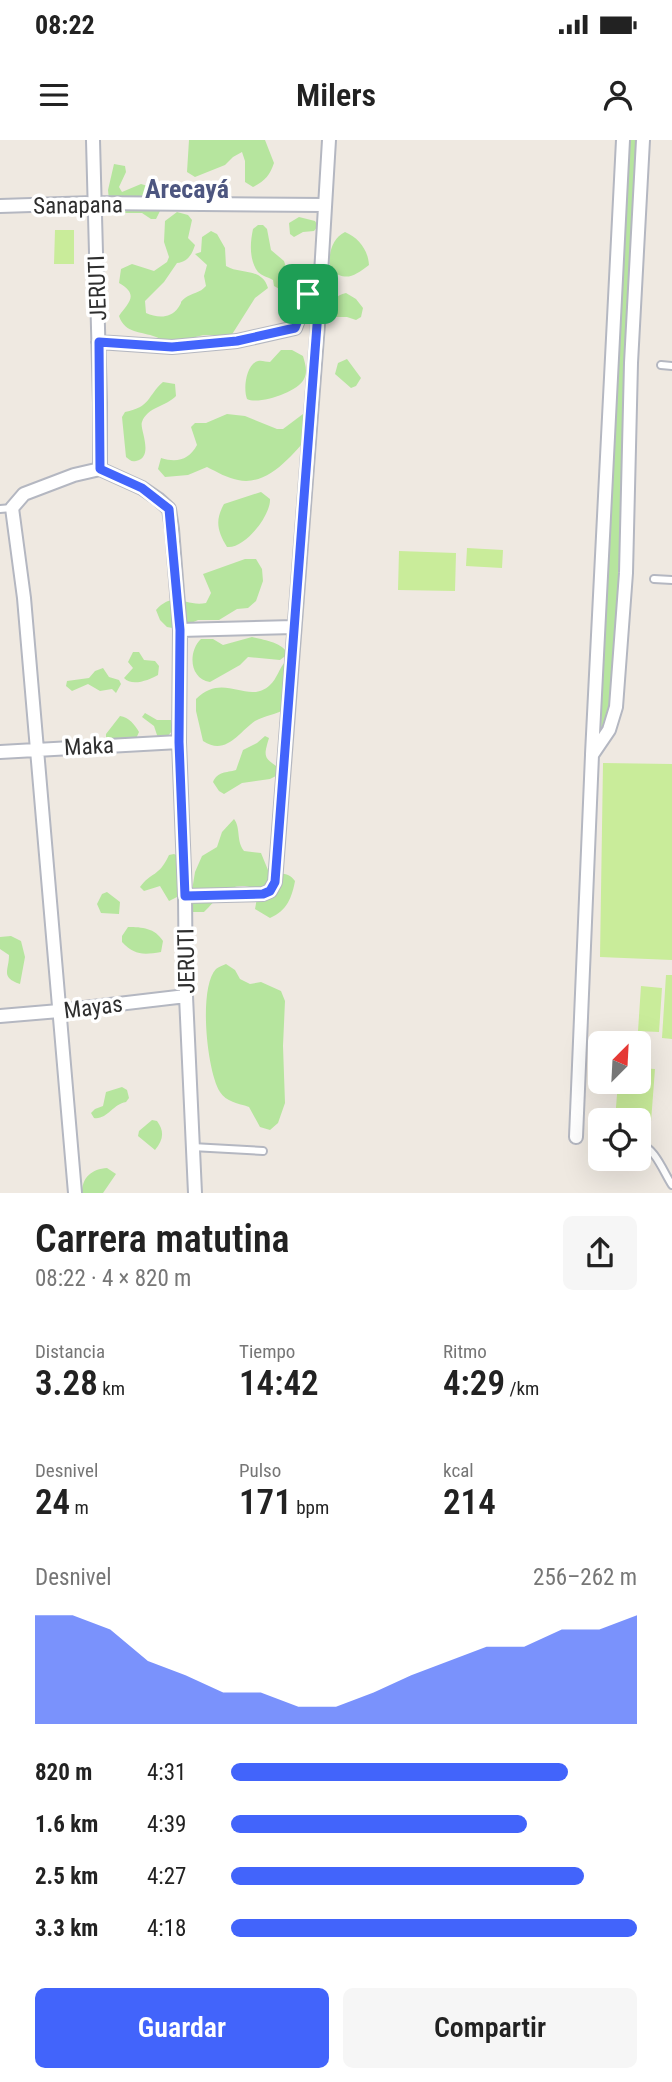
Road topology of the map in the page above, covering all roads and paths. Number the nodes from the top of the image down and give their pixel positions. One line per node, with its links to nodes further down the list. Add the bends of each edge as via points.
1 (93, 140): 5 (street, JERUTI)
2 (329, 140): 6 (street)
3 (623, 140): 23 (street)
4 (643, 140): 23 (street, via 626,573 616,707)
5 (94, 204): 6 (street, Sanapana); 7 (street, Sanapana); 10 (street, JERUTI)
6 (325, 205): 8 (street)
7 (0, 206)
8 (321, 272): 9 (street); 11 (street)
9 (295, 328): 10 (street, via 237,341 172,347); 11 (street)
10 (99, 342): 14 (street, JERUTI)
11 (316, 346): 18 (street)
12 (661, 365): 13 (lane)
13 (672, 366)
14 (100, 469): 15 (street, via 24,494); 19 (street, JERUTI, via 142,488 169,509)
15 (6, 509): 21 (street, via 24,598)
16 (654, 579): 17 (lane)
17 (672, 580)
18 (293, 626): 19 (street); 24 (street, via 275,882 263,894)
19 (180, 630): 20 (street, JERUTI)
20 (179, 742): 21 (street, Maka); 24 (street, JERUTI)
21 (37, 749): 22 (street, Maka); 26 (street)
22 (0, 752)
23 (592, 755): 28 (street)
24 (185, 896): 25 (street, JERUTI)
25 (186, 996): 26 (street, Mayas); 29 (street, JERUTI)
26 (59, 1011): 27 (street, Mayas); 33 (street)
27 (0, 1016)
28 (576, 1137)
29 (192, 1147): 30 (lane); 34 (street, JERUTI)
30 (263, 1151)
31 (651, 1151): 32 (lane)
32 (672, 1185)
33 (75, 1193)
34 (195, 1193)

